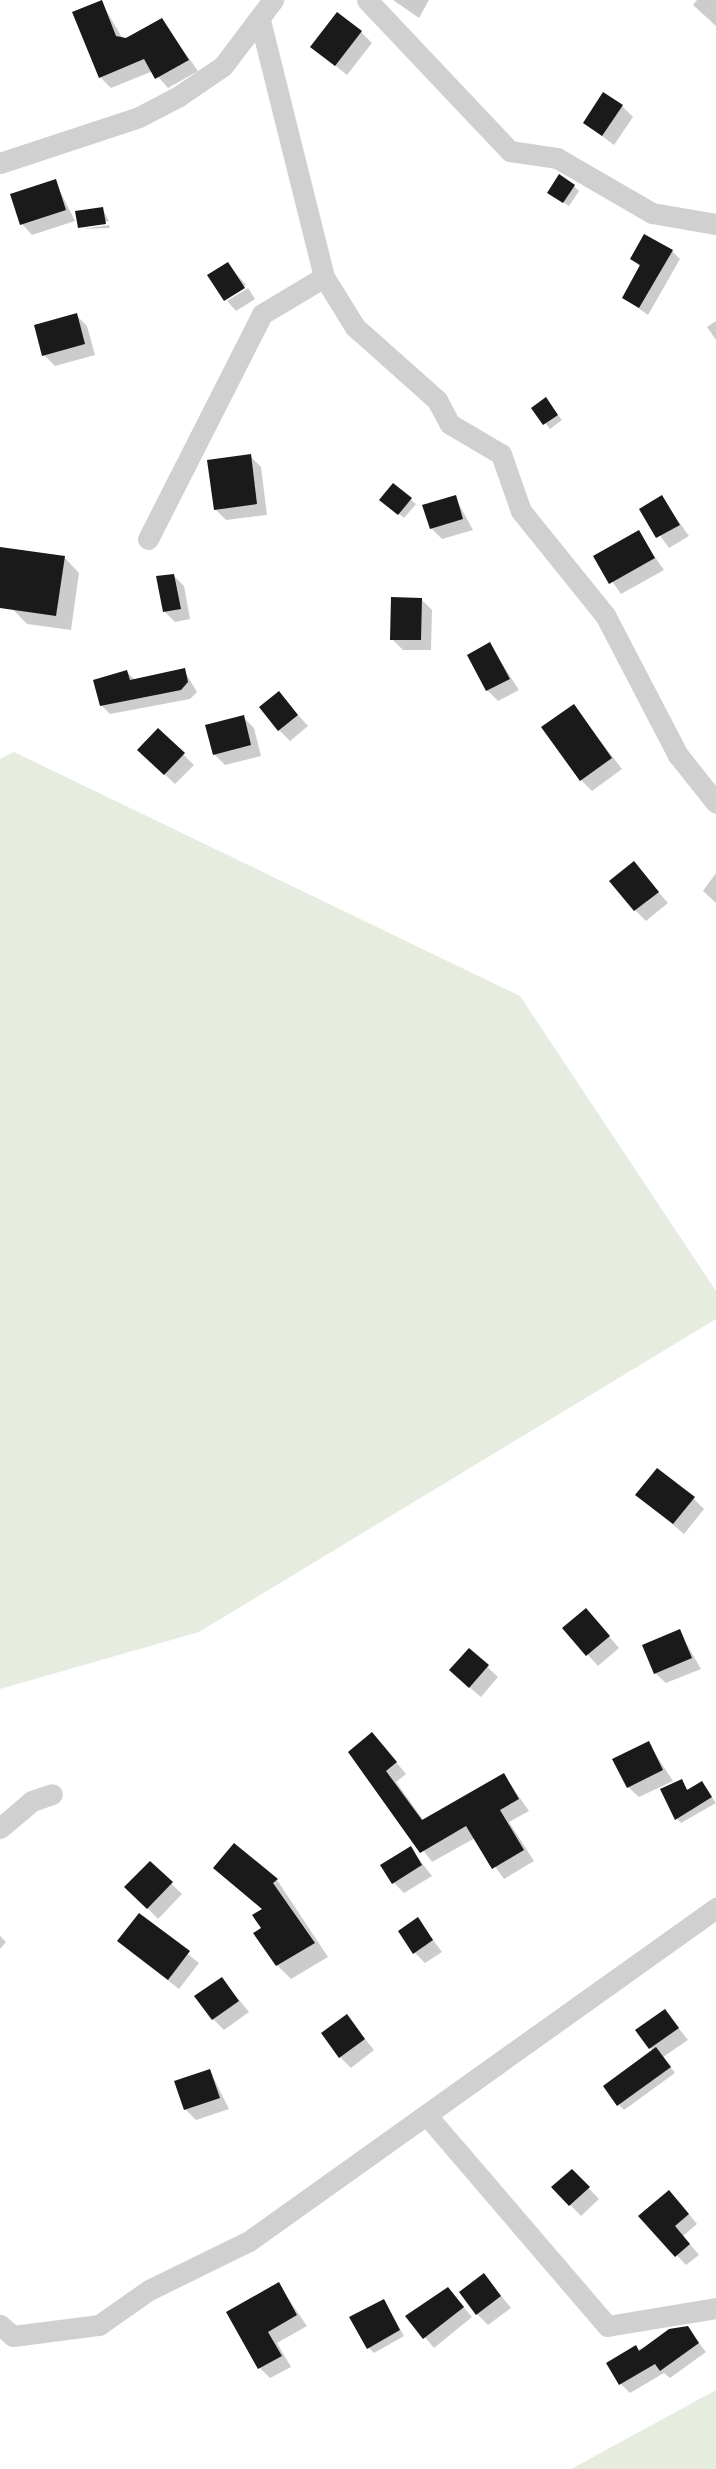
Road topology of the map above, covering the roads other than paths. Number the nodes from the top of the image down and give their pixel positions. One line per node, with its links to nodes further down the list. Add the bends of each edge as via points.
1 (273, 0): 3 (street)
2 (366, 0): 5 (street, via 510,151 557,158 652,213)
3 (260, 20): 4 (street, via 223,66 179,96 139,117); 6 (street)
4 (0, 163)
5 (716, 224)
6 (324, 277): 7 (street, via 261,314); 8 (street, via 355,327 438,400 450,424 501,454 522,511 605,615 678,755)
7 (148, 538)
8 (716, 803)
9 (52, 1794): 10 (street, via 32,1801)
10 (0, 1828)
11 (716, 1908): 12 (street, via 508,2053)
12 (429, 2118): 13 (street, via 607,2326); 14 (street, via 265,2232 149,2290 99,2325 13,2336)
13 (716, 2308)
14 (0, 2325)

